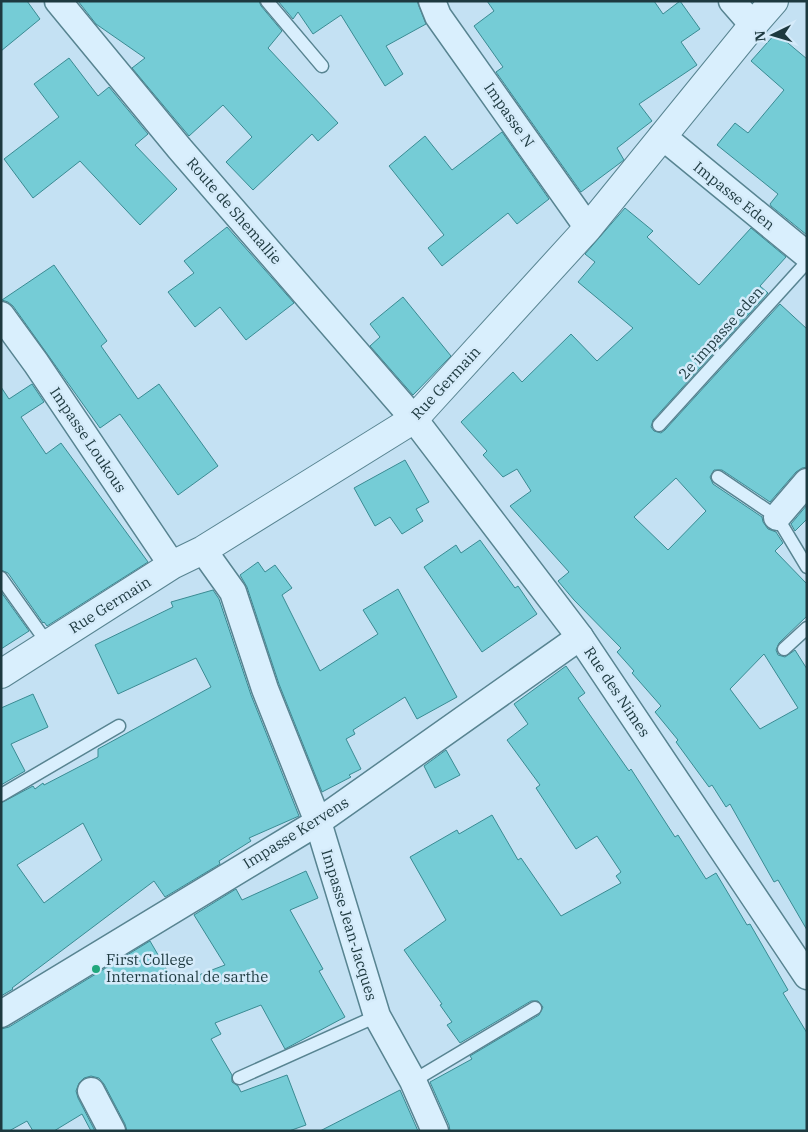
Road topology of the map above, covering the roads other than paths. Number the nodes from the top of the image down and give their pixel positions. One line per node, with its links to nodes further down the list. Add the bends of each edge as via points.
1 (58, 1): 13 (street, Route de Shemallie, via 180,149)
2 (267, 1): 7 (lane)
3 (432, 1): 9 (street, Impasse N, via 438,16)
4 (732, 1): 6 (street)
5 (774, 1): 6 (street, Rue Germain)
6 (752, 24): 8 (street, Rue Germain)
7 (322, 66)
8 (662, 136): 9 (street, Rue Germain); 10 (street, Impasse Eden)
9 (588, 228): 13 (street, Rue Germain)
10 (807, 256)
11 (807, 262): 14 (lane, 2e impasse eden)
12 (1, 315): 19 (street, Impasse Loukous)
13 (414, 419): 18 (street, Rue Germain); 23 (street, Rue des Nimes)
14 (659, 424)
15 (718, 476): 17 (lane)
16 (807, 482): 17 (street)
17 (777, 517): 20 (lane)
18 (203, 550): 19 (street, Rue Germain); 29 (street, Impasse Jean-Jacques, via 233,592 265,689)
19 (172, 565): 24 (street, Rue Germain)
20 (807, 567)
21 (1, 578): 24 (lane)
22 (807, 628): 25 (lane)
23 (580, 636): 29 (street, Impasse Kervens); 30 (street, Rue des Nimes)
24 (48, 644): 26 (street, Rue Germain)
25 (784, 649)
26 (1, 674)
27 (119, 726): 28 (lane)
28 (1, 795)
29 (318, 822): 32 (street, Impasse Kervens); 33 (street, Impasse Jean-Jacques)
30 (807, 976)
31 (535, 1008): 35 (lane)
32 (1, 1014)
33 (377, 1016): 34 (lane); 35 (street, Impasse Jean-Jacques)
34 (239, 1078)
35 (413, 1081): 38 (street, Impasse Jean-Jacques)
36 (91, 1091): 37 (street)
37 (112, 1131)
38 (435, 1131)

